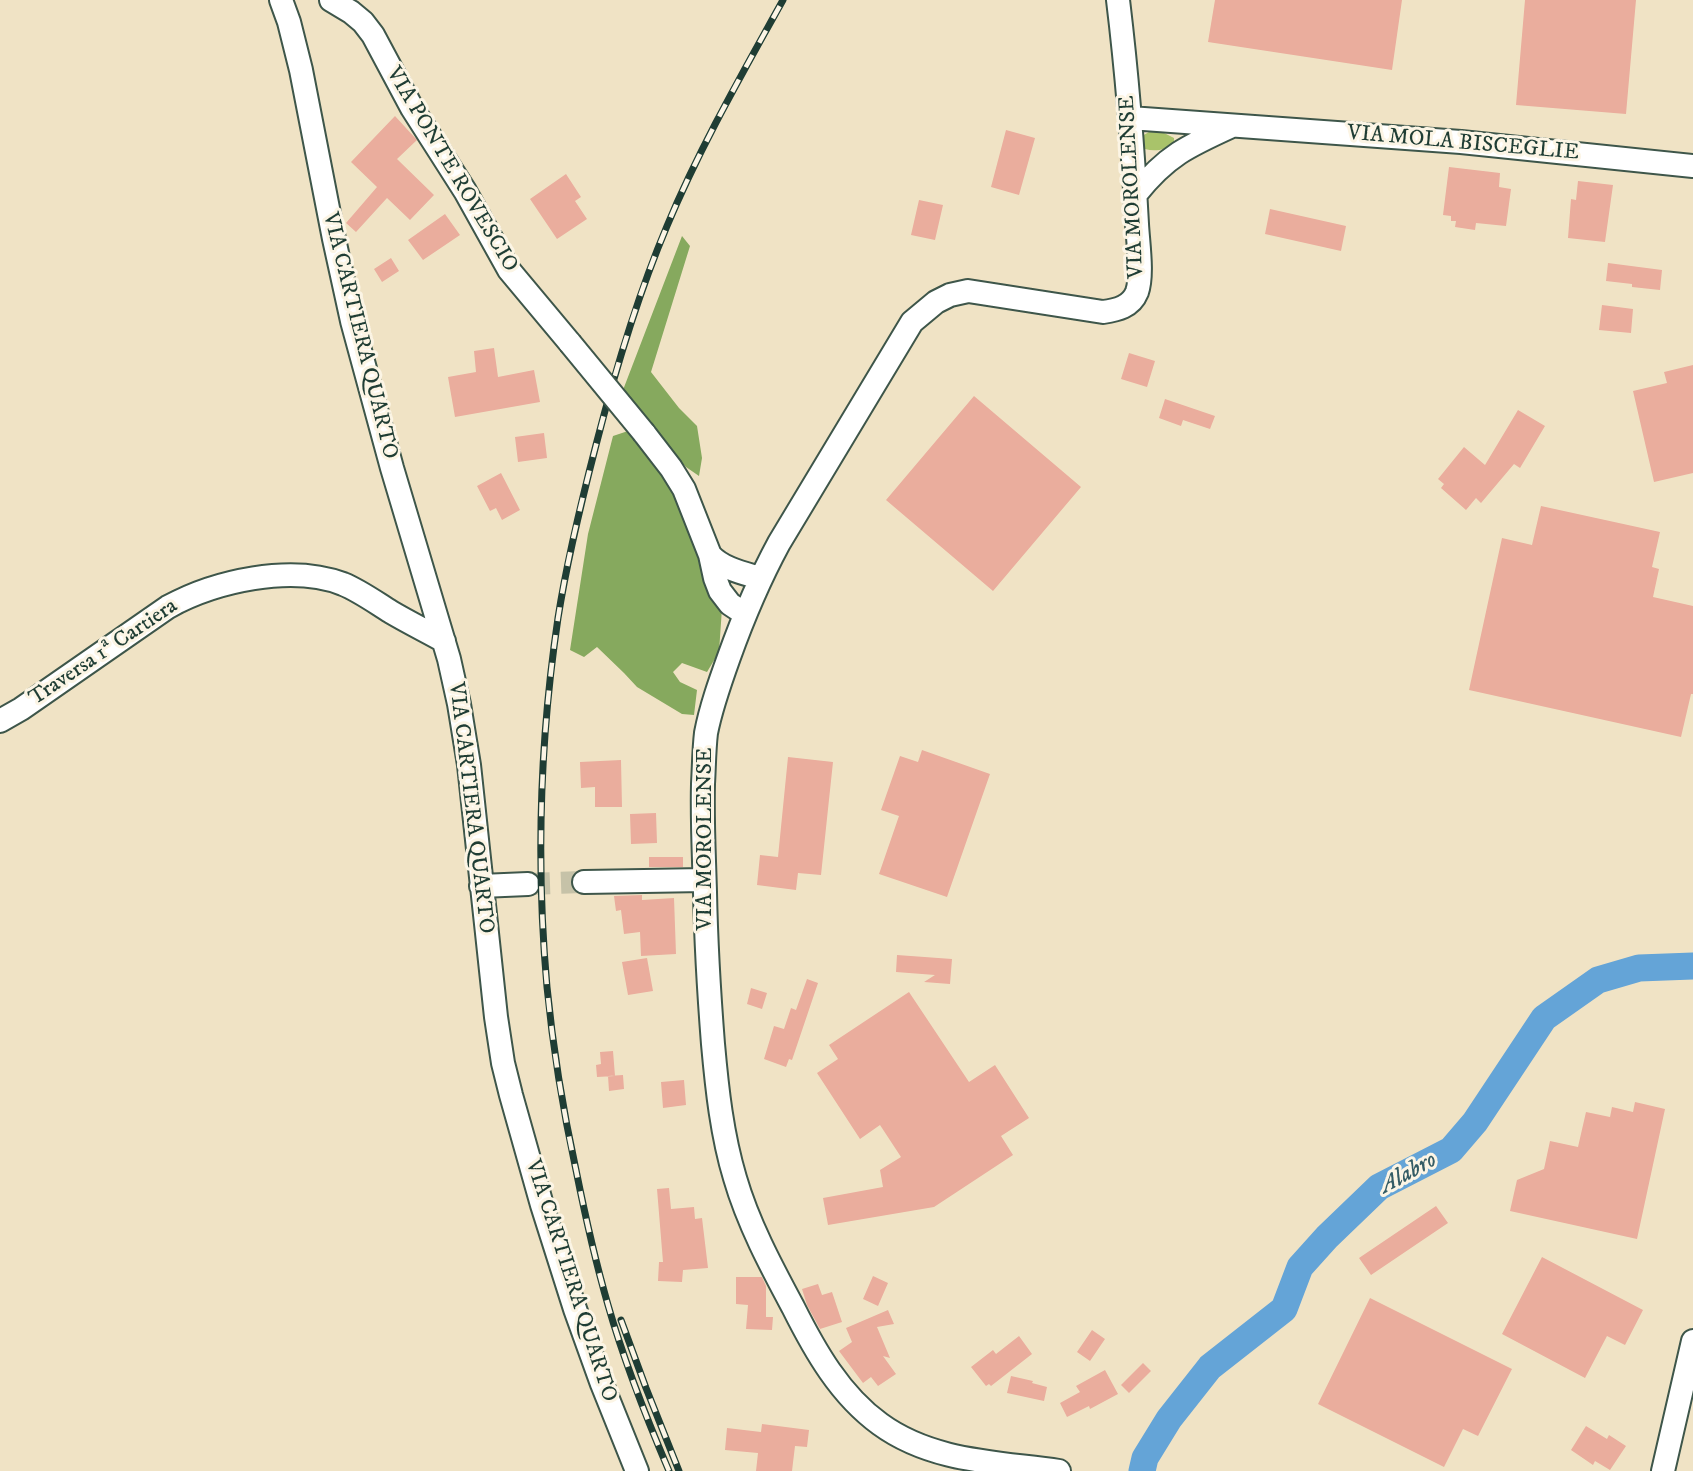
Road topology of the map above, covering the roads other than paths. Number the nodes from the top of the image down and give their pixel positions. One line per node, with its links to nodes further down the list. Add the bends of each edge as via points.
1 (331, 0): 8 (street, VIA PONTE ROVESCIO, bridge, via 351,12 373,35 412,108 519,284 680,482)
2 (1118, 0): 4 (street, VIA MOROLENSE)
3 (289, 3): 11 (street, VIA CARTIERA QUARTO, via 351,321)
4 (1130, 118): 5 (street, VIA MOLA BISCEGLIE); 7 (street, VIA MOROLENSE)
5 (1233, 126): 6 (street, VIA MOLA BISCEGLIE, via 1461,142); 7 (street, VIA MOLA BISCEGLIE, via 1176,154)
6 (1693, 166)
7 (1136, 194): 9 (street, VIA MOROLENSE, via 1139,283 1129,304 1103,312 968,291 930,306 902,337)
8 (710, 555): 9 (street, via 725,567); 10 (street, via 722,595)
9 (760, 578): 10 (street, VIA MOROLENSE)
10 (745, 614): 13 (street, VIA MOROLENSE, via 714,698 706,737)
11 (444, 641): 12 (street, Traversa 1ª Cartiera, via 344,584 297,576 252,580 209,589 168,606); 16 (street, VIA CARTIERA QUARTO, via 464,727)
12 (0, 721)
13 (704, 879): 14 (street); 19 (street, VIA MOROLENSE, via 716,1073 730,1163 755,1231 818,1352 864,1411 915,1444 957,1457)
14 (584, 882)
15 (528, 884): 16 (street)
16 (482, 886): 18 (street, VIA CARTIERA QUARTO, via 499,1040 516,1116 568,1287)
17 (1693, 1341): 20 (street)
18 (637, 1471)
19 (1059, 1471)
20 (1663, 1471)

